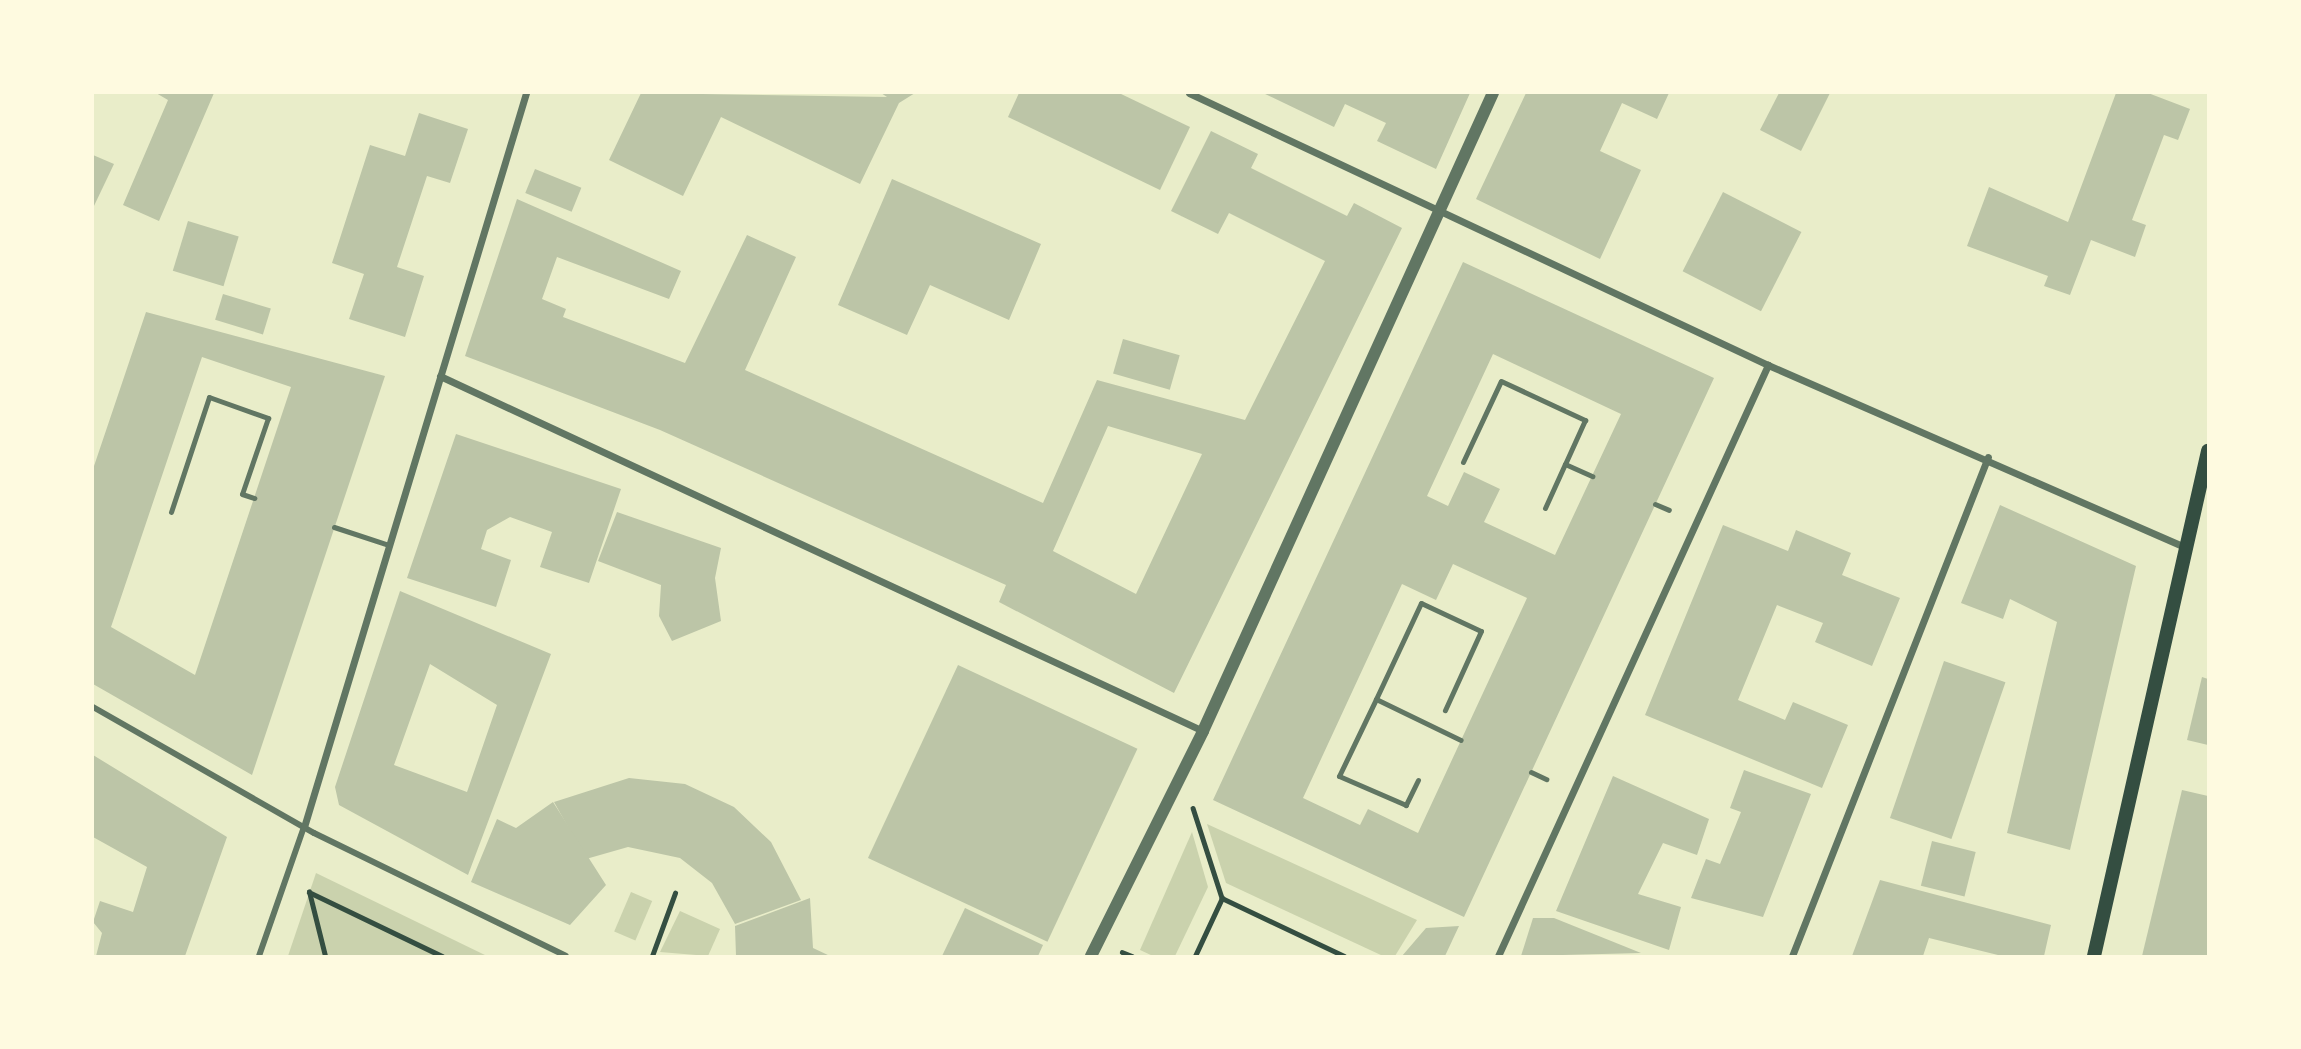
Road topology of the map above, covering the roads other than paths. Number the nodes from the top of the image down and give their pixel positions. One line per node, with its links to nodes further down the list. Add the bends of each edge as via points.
1 (526, 93): 6 (street)
2 (1189, 93): 4 (street)
3 (1493, 93): 4 (street)
4 (1436, 210): 5 (street); 23 (street)
5 (1768, 365): 8 (street); 32 (street)
6 (440, 376): 18 (street); 23 (street)
7 (2208, 451): 19 (main road)
8 (1988, 457): 19 (street); 33 (street)
9 (1463, 462): 10 (lane, via 1500,381 1585,420)
10 (1565, 464): 11 (lane); 14 (lane)
11 (1592, 476)
12 (254, 498): 16 (lane, via 242,494 268,418 209,397)
13 (1655, 504): 15 (lane)
14 (1545, 508)
15 (1668, 510)
16 (171, 512)
17 (334, 527): 18 (lane)
18 (389, 545): 28 (street)
19 (2186, 548): 34 (main road)
20 (1376, 699): 22 (lane, via 1421,603 1481,631); 24 (lane); 27 (lane, via 1339,776 1406,805)
21 (93, 707): 28 (street)
22 (1445, 710)
23 (1203, 731): 31 (street)
24 (1461, 740)
25 (1531, 772): 26 (lane)
26 (1546, 779)
27 (1418, 780)
28 (304, 827): 29 (street); 30 (street)
29 (259, 956)
30 (566, 956)
31 (1091, 956)
32 (1499, 956)
33 (1792, 956)
34 (2094, 956)

